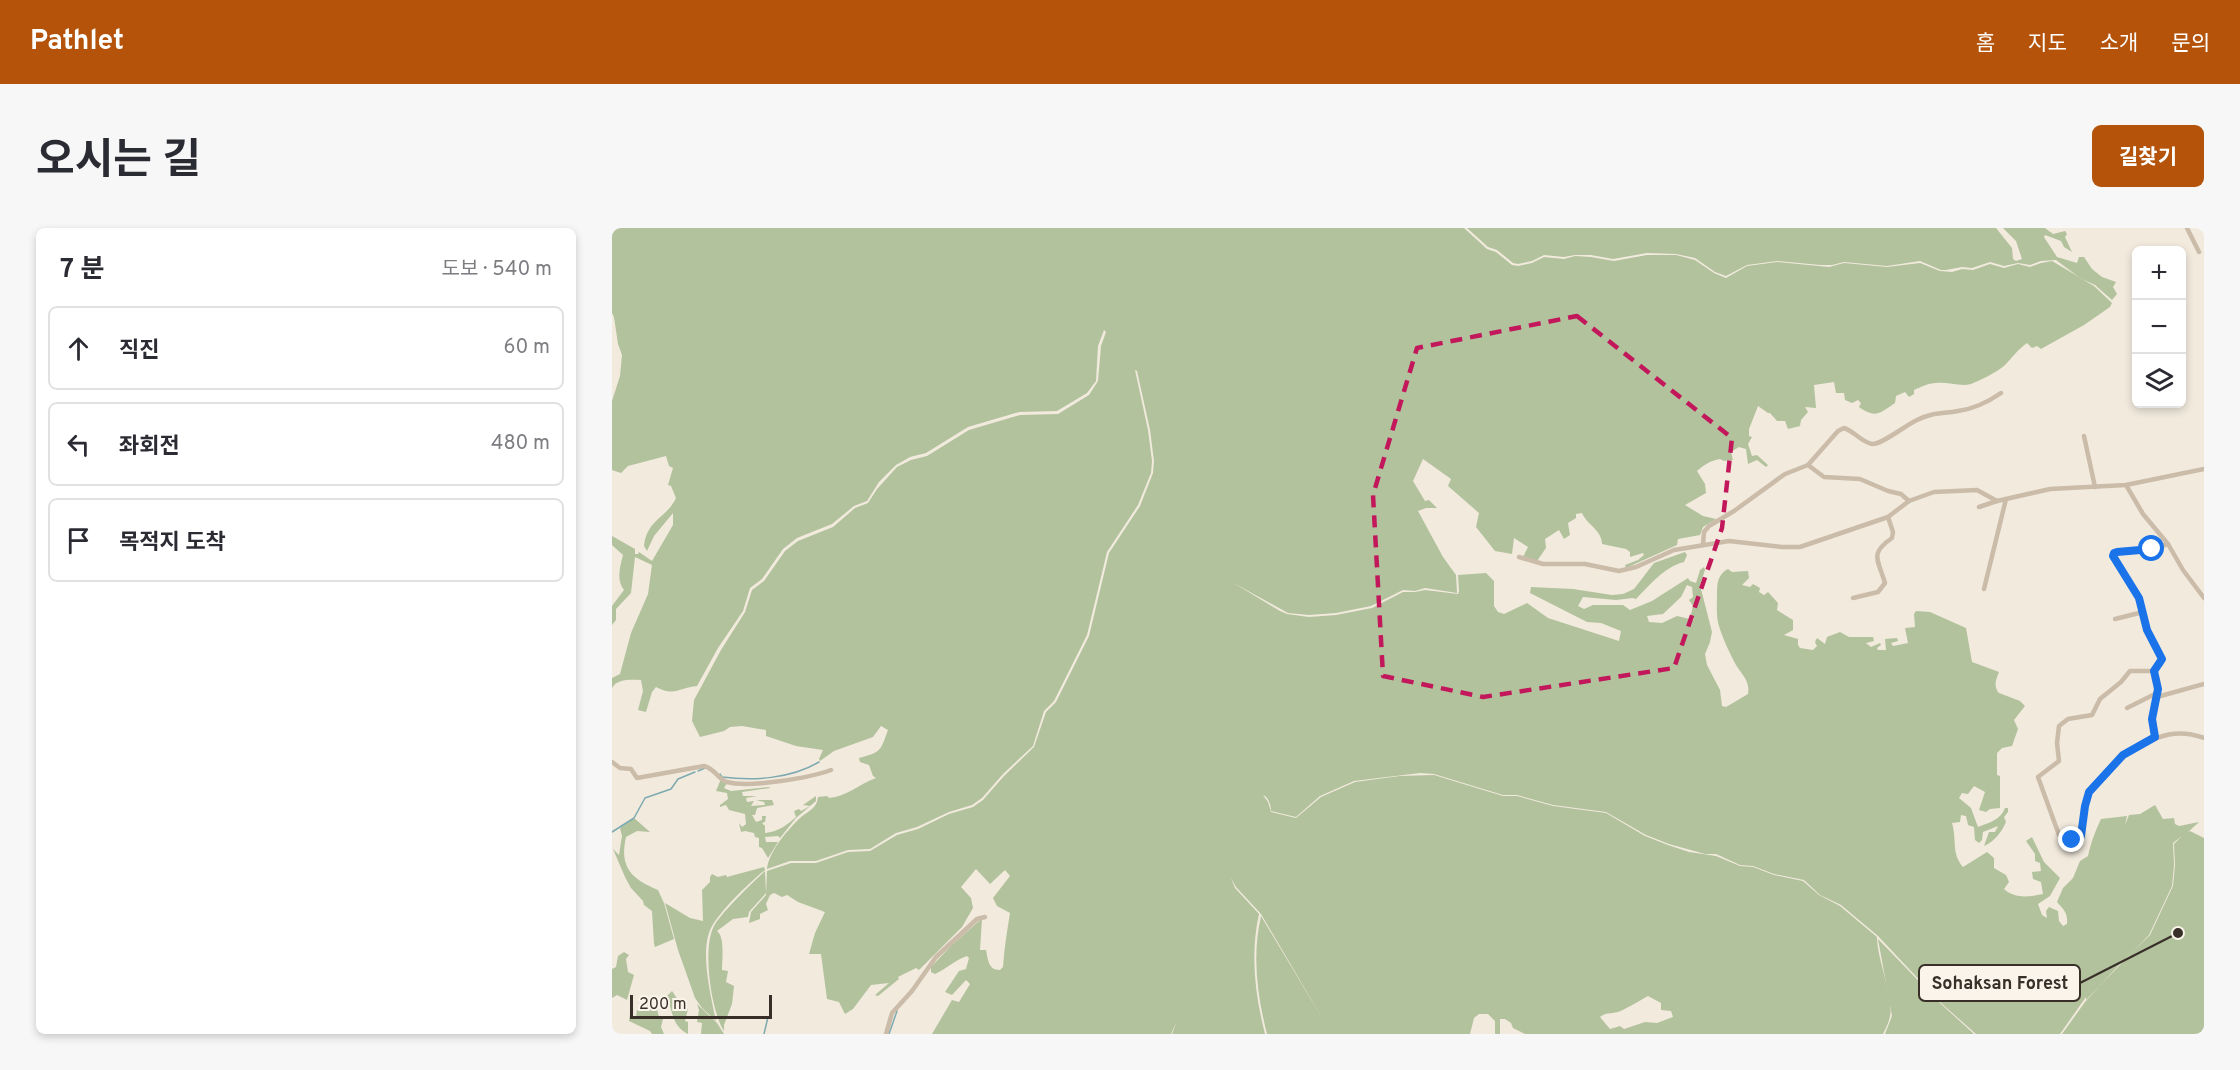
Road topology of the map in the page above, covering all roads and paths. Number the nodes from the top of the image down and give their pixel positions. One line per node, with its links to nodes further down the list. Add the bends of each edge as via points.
1 (2187, 228): 2 (street)
2 (2199, 252)
3 (2001, 393): 5 (street, via 1981,404 1919,419 1880,443 1866,442 1844,428)
4 (2084, 436): 8 (street)
5 (1808, 465): 10 (street, via 1824,477 1860,479 1901,494); 15 (street, via 1785,474 1709,526)
6 (2204, 469): 7 (street)
7 (2126, 485): 8 (street); 14 (street)
8 (2095, 487): 9 (street, via 2050,489)
9 (2006, 499): 11 (street); 17 (street)
10 (1909, 501): 11 (street, via 1934,492 1956,490 1977,490); 13 (street)
11 (1996, 501): 12 (street)
12 (1979, 507)
13 (1888, 517): 15 (street, via 1800,547 1729,540); 18 (street, via 1892,538 1876,554 1885,583 1878,592)
14 (2168, 543): 19 (street); 20 (street, via 2114,553)
15 (1703, 544): 16 (street, via 1620,570 1585,564 1543,564)
16 (1519, 557)
17 (1984, 589)
18 (1853, 598)
19 (2204, 598)
20 (2143, 612): 21 (street); 22 (street, via 2147,630 2162,659)
21 (2115, 619)
22 (2154, 671): 24 (street); 26 (street, via 2130,671 2100,699 2092,715 2068,719 2059,726 2059,761 2038,777 2062,838 2072,840 2081,836 2089,792 2123,755)
23 (2204, 684): 24 (street)
24 (2157, 695): 25 (street); 26 (street, via 2152,719)
25 (2127, 708)
26 (2155, 737): 27 (street, via 2188,732)
27 (2204, 738)
28 (612, 762): 29 (street, via 631,769 637,778 704,766 724,781 748,783)
29 (831, 770)
30 (985, 917): 31 (street, via 977,919 936,957 892,1013)
31 (886, 1034)

